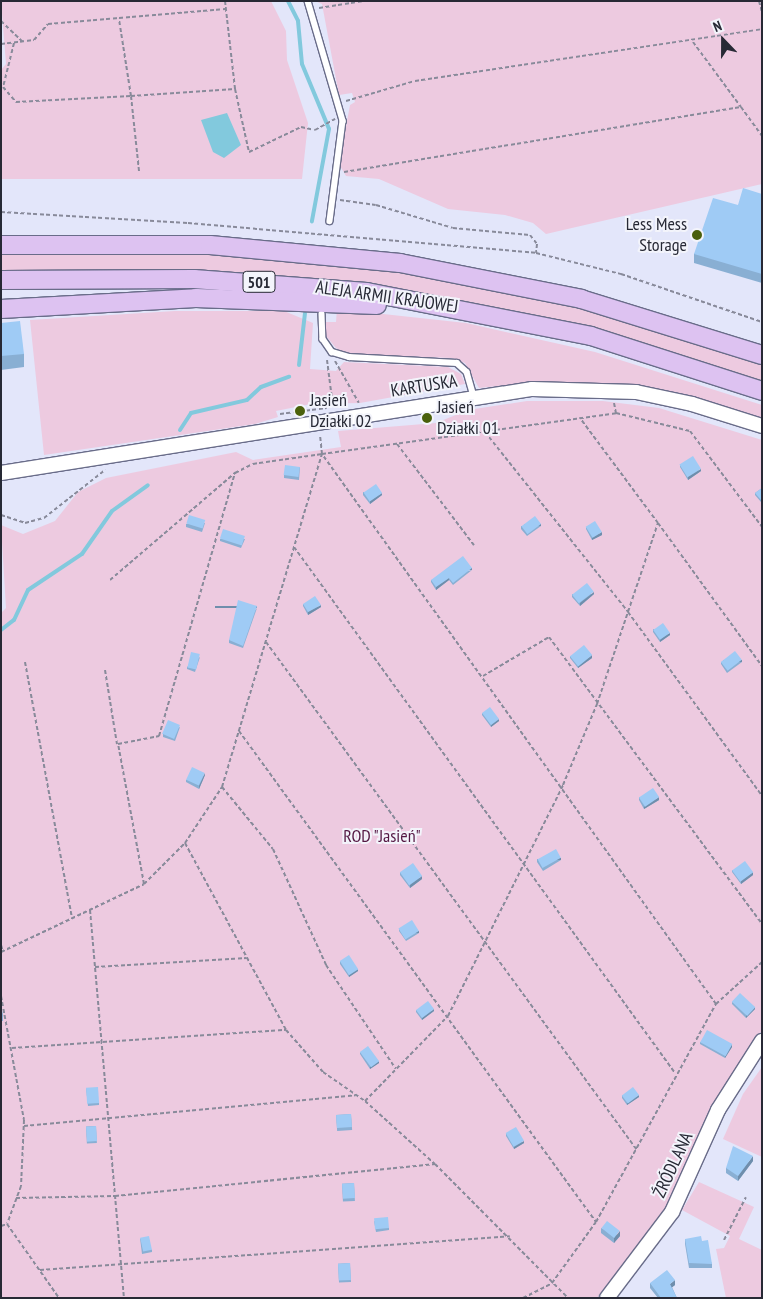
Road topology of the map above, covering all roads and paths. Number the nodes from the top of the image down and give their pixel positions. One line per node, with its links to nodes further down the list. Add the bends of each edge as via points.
1 (225, 1): 5 (path)
2 (308, 1): 6 (lane)
3 (363, 1): 6 (path)
4 (759, 1): 7 (path)
5 (225, 10): 8 (path); 15 (path)
6 (312, 10): 17 (lane)
7 (762, 12)
8 (119, 20): 11 (path, via 48,24 34,40); 16 (path)
9 (1, 21): 11 (path)
10 (762, 29): 12 (path)
11 (23, 42): 13 (path)
12 (693, 42): 17 (path, via 415,81); 18 (path)
13 (14, 43): 14 (path); 16 (path, via 3,87 16,102)
14 (1, 44)
15 (235, 88): 16 (path); 19 (path, via 249,152 302,127 315,130)
16 (131, 96): 21 (path)
17 (338, 104): 22 (lane, via 342,121)
18 (741, 107): 20 (path); 22 (path)
19 (333, 120)
20 (762, 136)
21 (139, 171)
22 (334, 172): 23 (lane)
23 (332, 199): 24 (lane); 26 (path, via 376,205 453,228 530,235 537,244)
24 (330, 220)
25 (1, 246): 31 (main road, ALEJA ARMII KRAJOWEJ / 501, via 210,245 400,263 553,292)
26 (536, 253)
27 (1, 280): 30 (main road, ALEJA ARMII KRAJOWEJ / 501, via 194,278 288,283)
28 (1, 309): 30 (main road, via 196,298 360,304)
29 (322, 314): 33 (lane, via 323,340)
30 (514, 318): 36 (main road, ALEJA ARMII KRAJOWEJ / 501, via 684,363)
31 (716, 338): 32 (main road); 34 (main road, ALEJA ARMII KRAJOWEJ / 501)
32 (762, 345)
33 (332, 352): 37 (lane, via 349,357 457,363 467,372); 40 (path)
34 (762, 355)
35 (328, 372): 39 (path)
36 (762, 391)
37 (474, 397): 43 (street, KARTUSKA, via 532,389 636,392 692,404); 51 (street, KARTUSKA)
38 (615, 398): 41 (path)
39 (333, 407)
40 (361, 407)
41 (616, 413): 42 (path); 55 (path, via 690,431)
42 (580, 418): 45 (path); 54 (path)
43 (762, 426)
44 (328, 431): 46 (path)
45 (485, 432): 47 (path); 59 (path)
46 (310, 434)
47 (397, 444): 49 (path); 56 (path)
48 (323, 450): 49 (path)
49 (322, 454): 52 (path, via 252,464); 57 (path); 64 (path)
50 (100, 469): 53 (path, via 110,468 81,485 44,518 25,523)
51 (1, 473)
52 (235, 473): 58 (path); 67 (path, via 159,736)
53 (1, 515)
54 (658, 523): 59 (path); 62 (path)
55 (762, 527)
56 (474, 545)
57 (294, 547): 60 (path); 72 (path)
58 (110, 580)
59 (628, 612): 65 (path); 70 (path)
60 (266, 642): 66 (path); 77 (path)
61 (25, 662): 75 (path)
62 (762, 666)
63 (105, 670): 67 (path)
64 (484, 676): 65 (path, via 549,637); 68 (path)
65 (597, 704): 68 (path); 76 (path)
66 (240, 731): 69 (path); 85 (path)
67 (118, 744): 73 (path)
68 (563, 785): 72 (path); 84 (path)
69 (222, 787): 71 (path); 90 (path, via 273,849 326,965)
70 (762, 796)
71 (185, 843): 73 (path); 80 (path)
72 (524, 860): 77 (path); 91 (path)
73 (144, 884): 74 (path)
74 (90, 910): 75 (path); 82 (path)
75 (72, 919): 79 (path)
76 (762, 924)
77 (485, 941): 85 (path); 96 (path)
78 (1, 945): 79 (path)
79 (2, 952)
80 (247, 958): 82 (path); 86 (path)
81 (762, 962): 84 (path)
82 (95, 967): 88 (path)
83 (1, 996): 89 (path)
84 (716, 1004): 91 (path)
85 (448, 1016): 90 (path); 101 (path)
86 (286, 1030): 88 (path); 92 (path, via 323,1072)
87 (762, 1041): 113 (street, ŹRÓDLANA, via 722,1102 672,1212)
88 (102, 1043): 89 (path); 94 (path)
89 (11, 1048): 95 (path)
90 (396, 1069): 93 (path)
91 (675, 1074): 96 (path)
92 (356, 1095): 93 (path); 94 (path)
93 (365, 1101): 97 (path)
94 (108, 1120): 95 (path); 98 (path)
95 (24, 1126): 100 (path)
96 (637, 1150): 101 (path)
97 (435, 1164): 98 (path); 104 (path)
98 (115, 1196): 100 (path); 106 (path)
99 (746, 1197): 105 (path)
100 (16, 1198): 102 (path)
101 (596, 1222): 108 (path)
102 (7, 1224): 103 (path); 107 (path)
103 (1, 1226)
104 (510, 1236): 106 (path); 108 (path)
105 (724, 1240)
106 (122, 1266): 107 (path); 110 (path)
107 (40, 1270): 109 (path)
108 (552, 1283): 111 (path); 112 (path)
109 (59, 1298)
110 (124, 1298)
111 (523, 1298)
112 (568, 1298)
113 (608, 1298)

